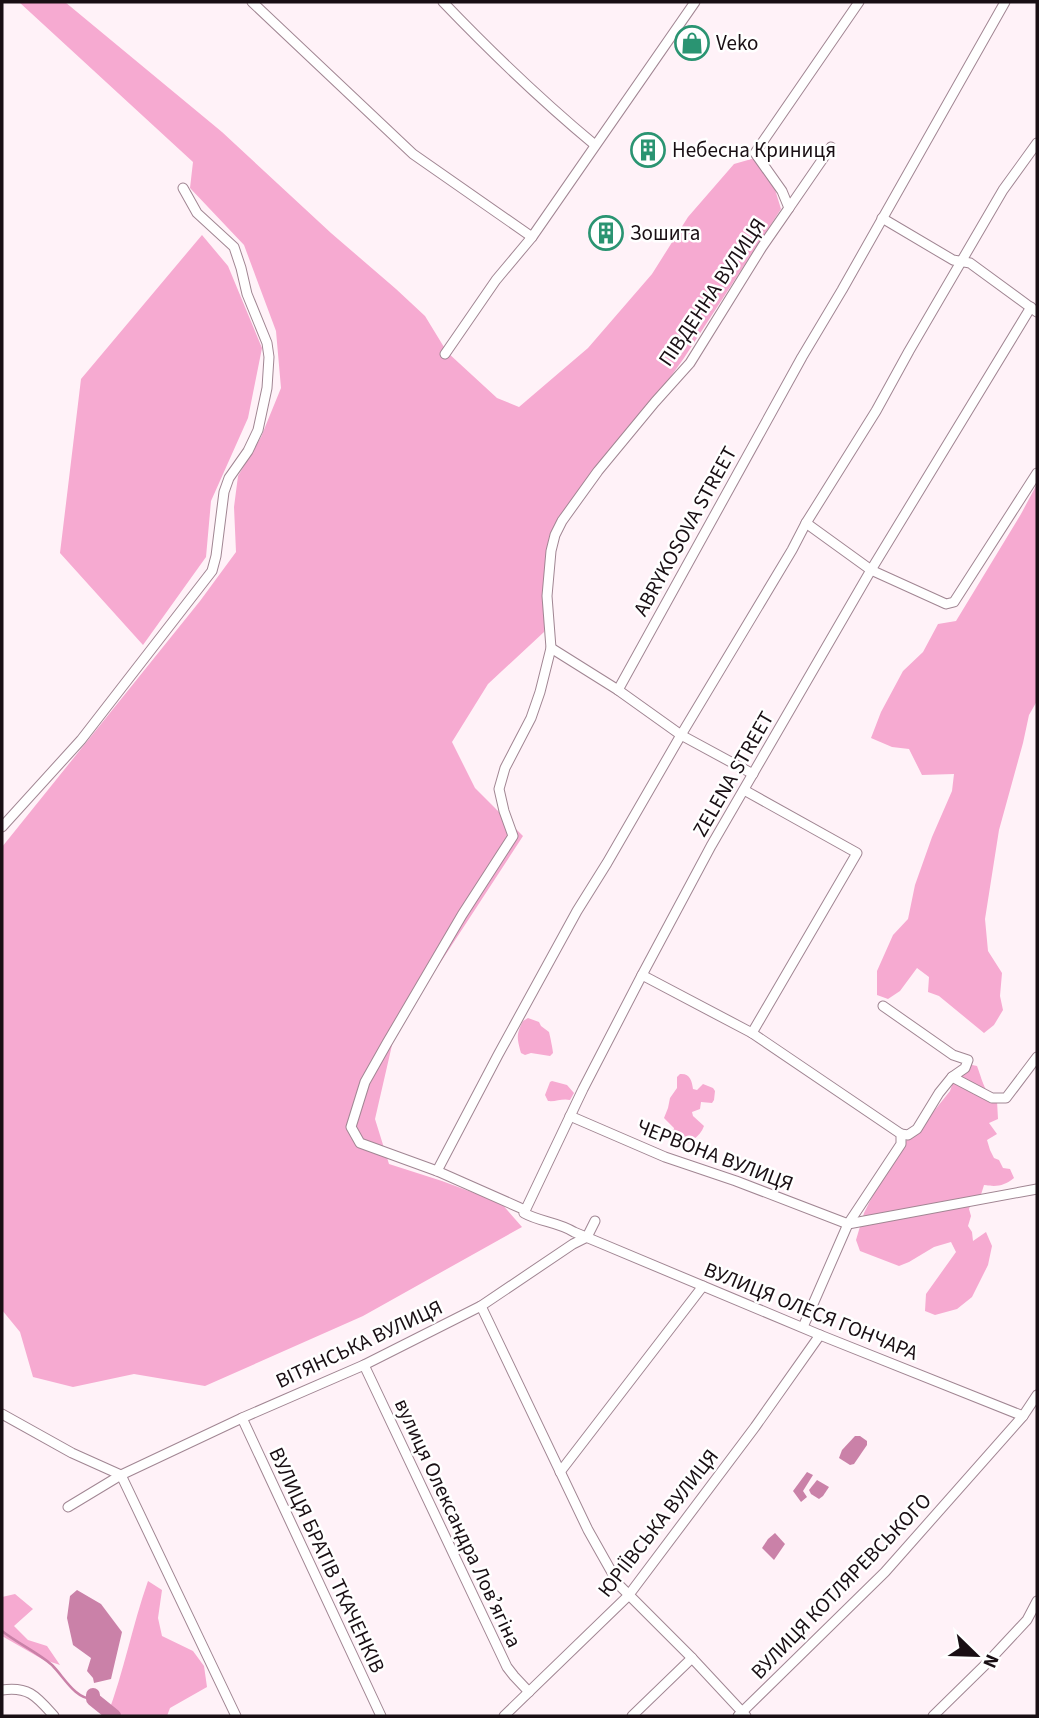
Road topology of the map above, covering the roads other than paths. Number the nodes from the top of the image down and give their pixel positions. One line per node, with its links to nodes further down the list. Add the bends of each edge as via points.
1 (252, 2): 12 (street, via 413,154)
2 (443, 2): 7 (street, via 563,119)
3 (695, 2): 7 (street)
4 (859, 2): 10 (street, ПІВДЕННА ВУЛИЦЯ, via 755,153)
5 (1005, 2): 11 (street, ABRYKOSOVA STREET)
6 (1037, 143): 13 (street)
7 (596, 145): 12 (street)
8 (831, 147): 10 (street)
9 (183, 188): 24 (street, via 197,213 234,247 267,343 267,388 258,429 223,492 212,571 81,740)
10 (789, 208): 19 (street, ПІВДЕННА ВУЛИЦЯ, via 690,363 562,520 551,551 547,596)
11 (882, 218): 13 (street, via 953,261); 20 (street, ABRYKOSOVA STREET)
12 (532, 237): 15 (street)
13 (962, 261): 14 (street); 17 (street)
14 (1034, 310): 18 (street, ZELENA STREET)
15 (445, 354)
16 (1037, 472): 18 (street, via 954,602 946,604)
17 (806, 523): 18 (street); 21 (street)
18 (871, 570): 22 (street, ZELENA STREET)
19 (551, 648): 20 (street); 32 (street, via 531,719 501,778 499,789 513,836 365,1082 351,1127 360,1143)
20 (618, 690): 21 (street)
21 (681, 735): 22 (street); 32 (street, via 577,911)
22 (753, 774): 23 (street, ZELENA STREET)
23 (744, 790): 25 (street, ZELENA STREET); 27 (street, via 857,853)
24 (2, 827)
25 (642, 975): 27 (street); 30 (street, ZELENA STREET)
26 (883, 1006): 29 (street, via 953,1055 968,1060)
27 (752, 1033): 31 (street)
28 (1037, 1057): 29 (street, via 1006,1098 992,1098)
29 (952, 1077): 31 (street, via 916,1129 908,1136)
30 (570, 1116): 34 (street, ZELENA STREET); 36 (street, ЧЕРВОНА ВУЛИЦЯ, via 665,1157)
31 (901, 1134): 36 (street, via 901,1144)
32 (438, 1171): 34 (street)
33 (1037, 1189): 36 (street)
34 (525, 1210): 37 (street)
35 (595, 1221): 38 (street)
36 (848, 1224): 42 (street)
37 (574, 1232): 38 (street); 39 (street)
38 (587, 1237): 39 (street, ВІТЯНСЬКА ВУЛИЦЯ); 40 (street, ВУЛИЦЯ ОЛЕСЯ ГОНЧАРА)
39 (573, 1244): 41 (street, ВІТЯНСЬКА ВУЛИЦЯ)
40 (703, 1286): 42 (street, ВУЛИЦЯ ОЛЕСЯ ГОНЧАРА); 49 (street)
41 (481, 1306): 44 (street, ВІТЯНСЬКА ВУЛИЦЯ); 49 (street)
42 (803, 1327): 43 (street, ВУЛИЦЯ ОЛЕСЯ ГОНЧАРА)
43 (820, 1335): 47 (street, ВУЛИЦЯ ОЛЕСЯ ГОНЧАРА); 52 (street, ЮРІЇВСЬКА ВУЛИЦЯ)
44 (363, 1365): 48 (street, ВІТЯНСЬКА ВУЛИЦЯ); 56 (street, вулиця Олександра Ловʼягіна, via 507,1667)
45 (1037, 1395): 47 (street, ВУЛИЦЯ КОТЛЯРЕВСЬКОГО)
46 (2, 1414): 50 (street)
47 (1023, 1416): 57 (street, ВУЛИЦЯ КОТЛЯРЕВСЬКОГО, via 885,1572)
48 (242, 1418): 50 (street, ВІТЯНСЬКА ВУЛИЦЯ); 60 (street, ВУЛИЦЯ БРАТІВ ТКАЧЕНКІВ)
49 (560, 1472): 52 (street)
50 (121, 1475): 51 (street, ВІТЯНСЬКА ВУЛИЦЯ); 59 (street)
51 (68, 1507)
52 (628, 1596): 54 (street); 56 (street, ЮРІЇВСЬКА ВУЛИЦЯ)
53 (1037, 1601): 63 (street, via 1027,1620)
54 (692, 1658): 57 (street); 62 (street)
55 (2, 1690): 58 (street, via 27,1690)
56 (529, 1692): 61 (street, ЮРІЇВСЬКА ВУЛИЦЯ)
57 (742, 1715)
58 (54, 1716)
59 (236, 1716)
60 (381, 1716)
61 (504, 1716)
62 (632, 1716)
63 (933, 1716)

